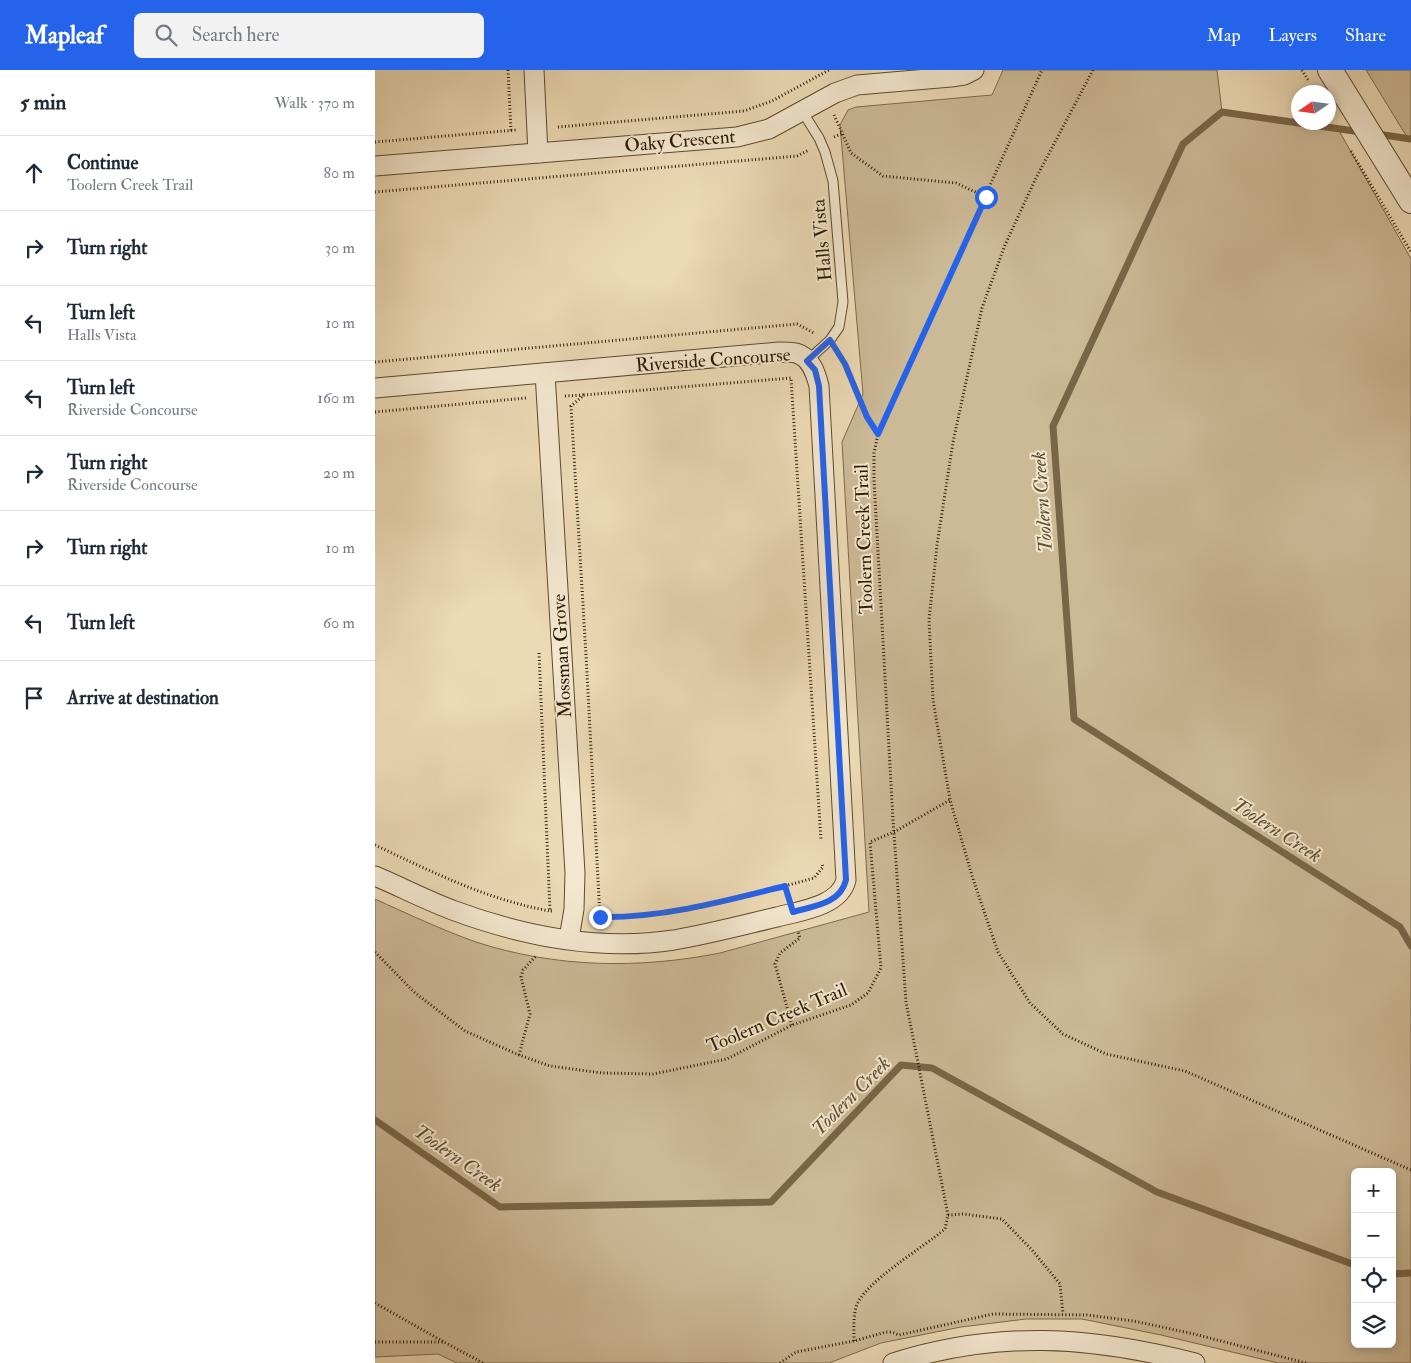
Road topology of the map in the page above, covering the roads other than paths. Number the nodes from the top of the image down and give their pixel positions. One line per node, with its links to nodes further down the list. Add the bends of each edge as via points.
1 (535, 70): 5 (street)
2 (974, 70): 4 (street, Oaky Crescent, via 951,77 857,85)
3 (1330, 70): 7 (street)
4 (803, 111): 5 (street, Oaky Crescent, via 769,129 737,136); 8 (lane, Halls Vista, via 822,144 833,181 843,302 839,327)
5 (538, 153): 6 (street, Oaky Crescent)
6 (375, 166)
7 (1411, 201)
8 (807, 361): 9 (street, Riverside Concourse, via 798,353 779,352); 12 (street, Riverside Concourse, via 815,370 819,386 844,887 832,900 720,931 635,943)
9 (545, 373): 10 (street, Riverside Concourse); 12 (street, Mossman Grove, via 575,873)
10 (375, 388)
11 (375, 876): 12 (street, Riverside Concourse, via 454,910 503,926)
12 (569, 939)
13 (893, 1363): 14 (street, via 976,1343 1029,1339 1141,1350)
14 (1195, 1363)

